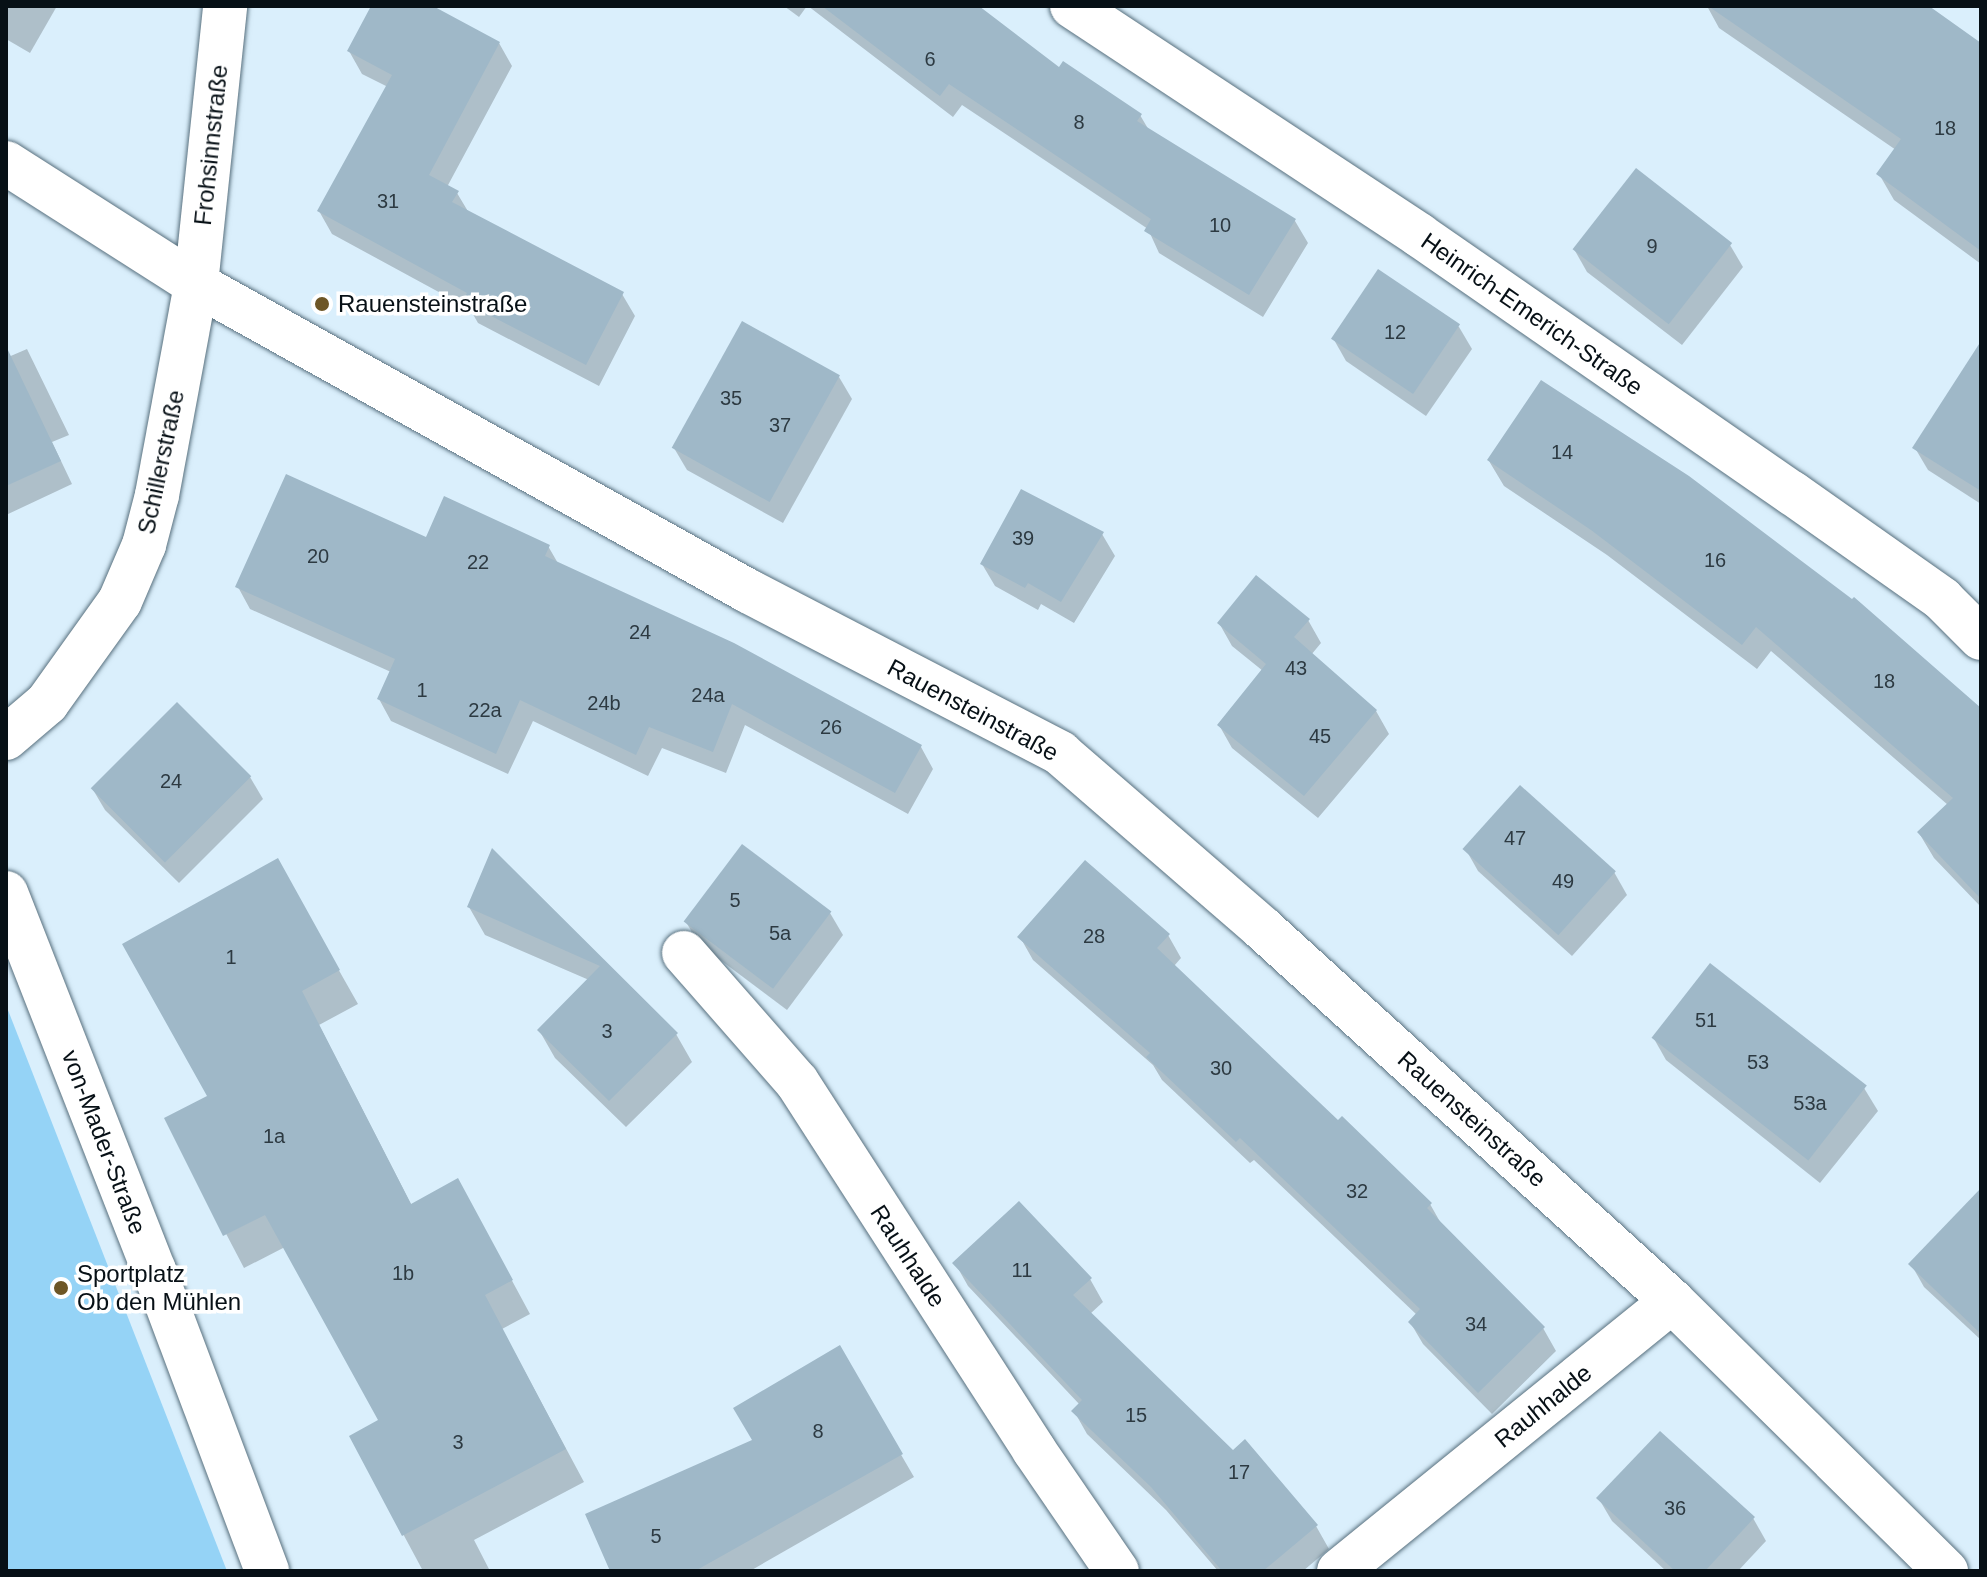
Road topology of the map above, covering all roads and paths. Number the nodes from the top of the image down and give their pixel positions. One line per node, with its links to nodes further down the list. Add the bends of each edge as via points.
1 (225, 6): 4 (street, Frohsinnstraße)
2 (1072, 6): 5 (street, Heinrich-Emerich-Straße, via 1419,235 1779,484 1942,599)
3 (6, 163): 4 (street, Rauensteinstraße)
4 (196, 284): 6 (street, Schillerstraße, via 144,545 120,601 47,703); 9 (street, Rauensteinstraße, via 748,591 1060,753 1262,928)
5 (1981, 638)
6 (6, 738)
7 (6, 893): 10 (street, von-Mader-Straße)
8 (684, 953): 11 (street, Rauhhalde, via 797,1082)
9 (1672, 1301): 12 (street, Rauhhalde); 13 (street, Rauensteinstraße)
10 (267, 1571)
11 (1117, 1571)
12 (1339, 1571)
13 (1946, 1571)

